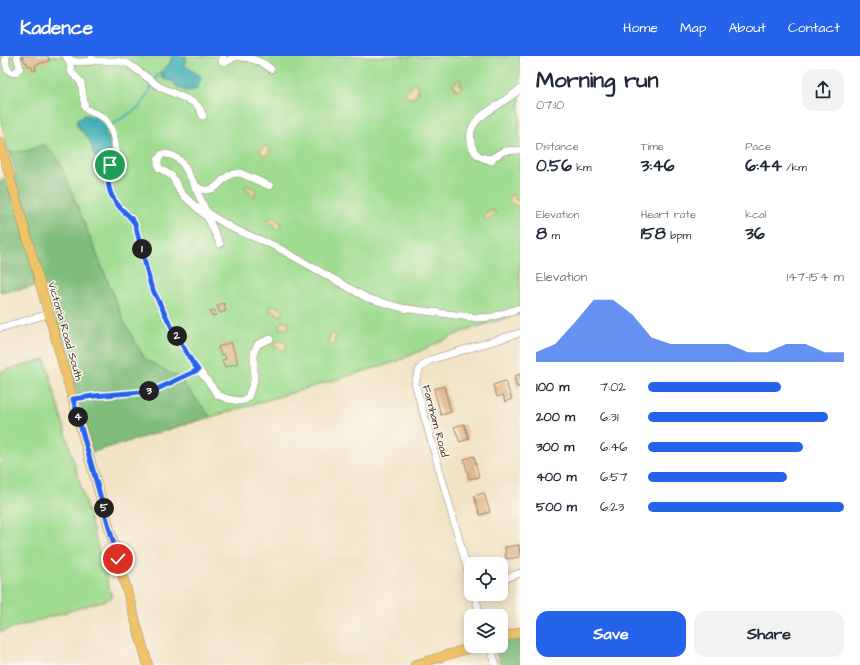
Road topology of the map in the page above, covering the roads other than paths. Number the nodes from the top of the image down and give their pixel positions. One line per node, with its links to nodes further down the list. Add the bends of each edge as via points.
1 (6, 56): 2 (street, via 8,70 15,73 20,68)
2 (17, 56)
3 (66, 56): 5 (street, via 73,61); 21 (street, via 72,73 81,82 85,108 101,115 111,128 116,153 108,172 110,190 117,204 135,224 151,286)
4 (223, 56): 6 (street, via 223,62 243,57 259,61)
5 (93, 59): 8 (street, via 124,62 134,67 175,95 195,104)
6 (271, 69)
7 (520, 89): 11 (street, via 483,114 474,125 470,134 471,143)
8 (203, 116)
9 (0, 142): 17 (main road, Victoria Road South)
10 (520, 150): 11 (street, via 501,152 490,159)
11 (480, 158): 12 (street)
12 (492, 161)
13 (194, 185): 14 (street, via 202,190 216,188 227,177 240,173); 15 (street, via 181,162 169,154 162,154 159,168 172,176 181,194 208,218); 16 (street, via 206,211 212,216 234,229 271,244 367,298 402,308 478,318 492,317)
14 (270, 186)
15 (220, 244)
16 (520, 308)
17 (49, 314): 18 (street); 22 (main road, Victoria Road South)
18 (0, 328)
19 (520, 333): 23 (street, Farnham Road, via 430,360 420,368 414,383)
20 (270, 339): 21 (street, via 258,344 256,348 253,356 253,387 245,400 218,396)
21 (198, 370): 22 (street, via 153,391)
22 (73, 399): 30 (main road, Victoria Road South)
23 (464, 558)
24 (520, 573): 25 (street)
25 (508, 577)
26 (520, 632): 27 (main road)
27 (508, 636)
28 (464, 650): 31 (main road)
29 (492, 653): 32 (street)
30 (148, 665)
31 (414, 665)
32 (496, 665)

